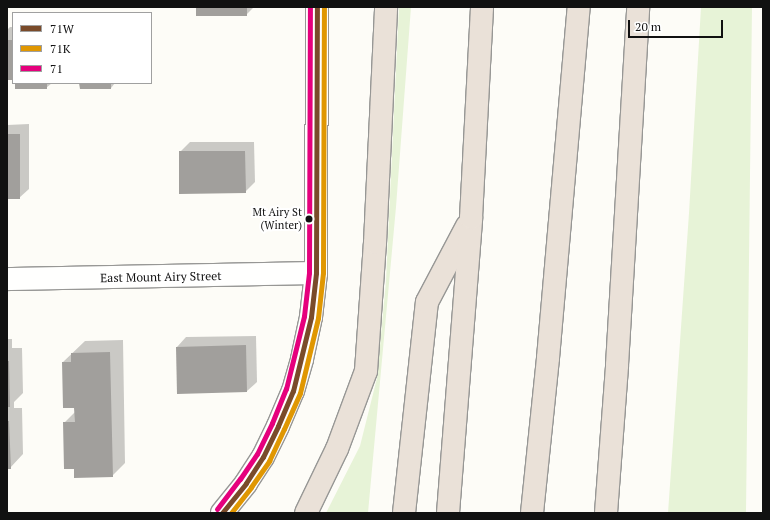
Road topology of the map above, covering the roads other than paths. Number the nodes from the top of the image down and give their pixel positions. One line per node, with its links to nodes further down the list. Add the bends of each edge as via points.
1 (317, 7): 7 (street)
2 (386, 7): 10 (highway, via 375,244 366,371 337,449)
3 (482, 7): 6 (highway)
4 (579, 7): 13 (highway)
5 (638, 7): 14 (highway, via 618,357)
6 (471, 218): 11 (highway, via 427,302); 12 (highway)
7 (316, 274): 8 (street, East Mount Airy Street); 9 (street, via 311,317 293,391 263,457)
8 (7, 279)
9 (222, 513)
10 (306, 513)
11 (404, 513)
12 (448, 513)
13 (532, 513)
14 (606, 513)

